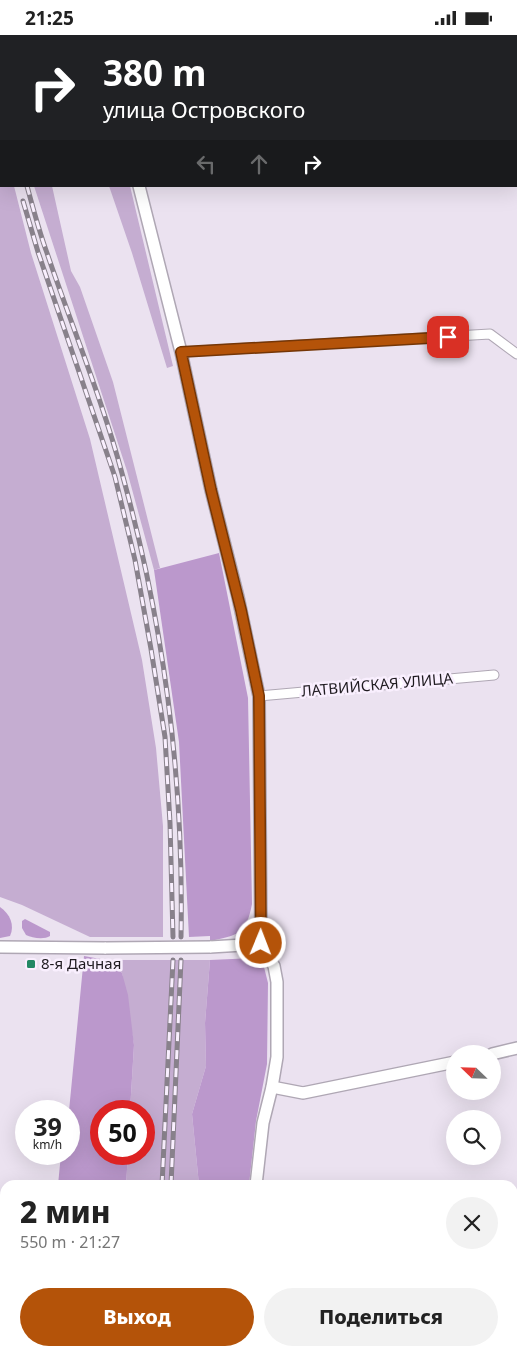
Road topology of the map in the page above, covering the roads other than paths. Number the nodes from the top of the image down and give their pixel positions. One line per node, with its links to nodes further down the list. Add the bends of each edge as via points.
1 (139, 187): 2 (main road)
2 (181, 352): 3 (street, via 490,334); 5 (main road)
3 (517, 354)
4 (494, 675): 5 (street, ЛАТВИЙСКАЯ УЛИЦА)
5 (259, 696): 6 (main road)
6 (261, 943): 7 (main road, bridge, via 210,947); 11 (main road, via 274,966 277,982 277,1057)
7 (0, 947)
8 (517, 1048): 9 (main road)
9 (501, 1052)
10 (446, 1064): 11 (main road, via 303,1093)
11 (272, 1087): 12 (main road)
12 (257, 1180)

